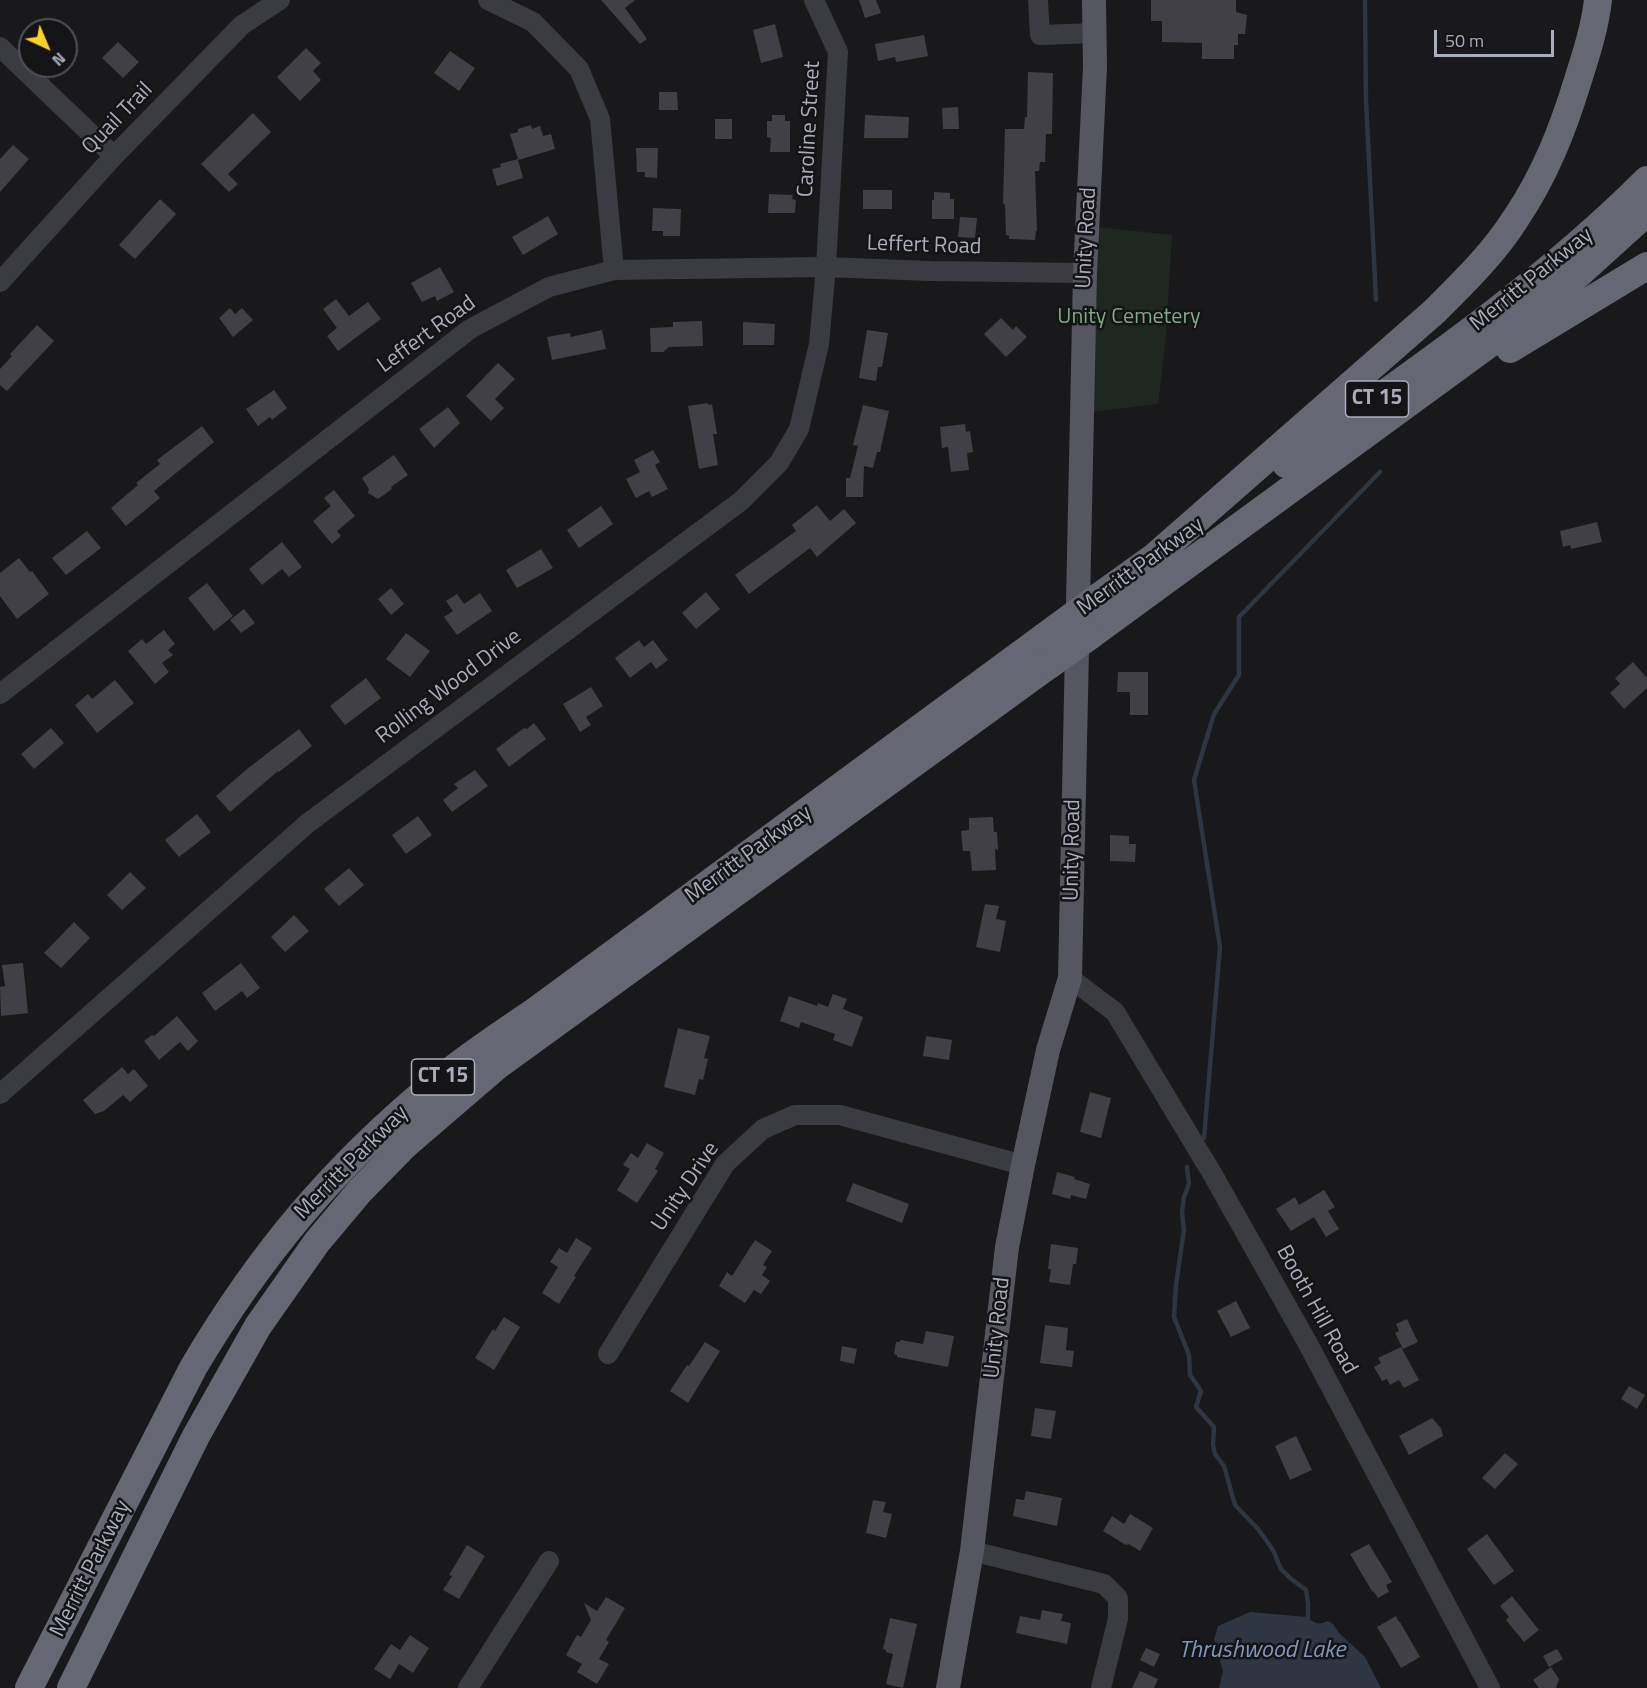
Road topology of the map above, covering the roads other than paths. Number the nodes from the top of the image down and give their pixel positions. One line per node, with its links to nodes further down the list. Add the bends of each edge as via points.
1 (280, 0): 9 (street, Quail Trail, via 242,25)
2 (488, 0): 14 (street, via 533,21 579,69 600,119)
3 (814, 0): 13 (street, Caroline Street, via 838,52)
4 (1038, 0): 7 (street, via 1040,35)
5 (1095, 0): 7 (main road, Unity Road)
6 (1598, 0): 18 (highway, via 1585,59 1550,158 1516,218 1492,250 1426,319)
7 (1095, 33): 15 (main road, Unity Road)
8 (0, 47): 9 (street)
9 (114, 156): 16 (street, Quail Trail)
10 (1647, 180): 18 (highway, Merritt Parkway / CT 15, via 1538,279)
11 (1647, 212): 17 (highway, Merritt Parkway / CT 15, via 1548,299)
12 (1647, 266): 17 (highway, via 1522,341 1457,386)
13 (826, 267): 14 (street, Leffert Road); 15 (street, Leffert Road); 21 (street, Rolling Wood Drive, via 819,344 799,429 779,463 741,501 308,823)
14 (614, 270): 19 (street, Leffert Road, via 549,288 470,329)
15 (1085, 273): 20 (main road, Unity Road)
16 (0, 282)
17 (1391, 417): 27 (highway, Merritt Parkway / CT 15, bridge, via 497,1066 404,1146 317,1242 258,1326 196,1437)
18 (1153, 558): 26 (highway, Merritt Parkway / CT 15, bridge, via 444,1076 339,1170 262,1261 219,1324)
19 (0, 694)
20 (1070, 978): 22 (main road, Unity Road, via 1048,1050); 31 (street, Booth Hill Road, via 1115,1012 1213,1175 1307,1342)
21 (0, 1094)
22 (1023, 1165): 23 (street, Unity Drive, via 840,1115 795,1115 763,1129 725,1164); 24 (main road, Unity Road, via 1007,1246)
23 (608, 1354)
24 (972, 1551): 29 (main road, Unity Road); 30 (street, via 1104,1584 1118,1598 1118,1619)
25 (549, 1561): 28 (street)
26 (29, 1688)
27 (72, 1688)
28 (468, 1688)
29 (948, 1688)
30 (1101, 1688)
31 (1490, 1688)

